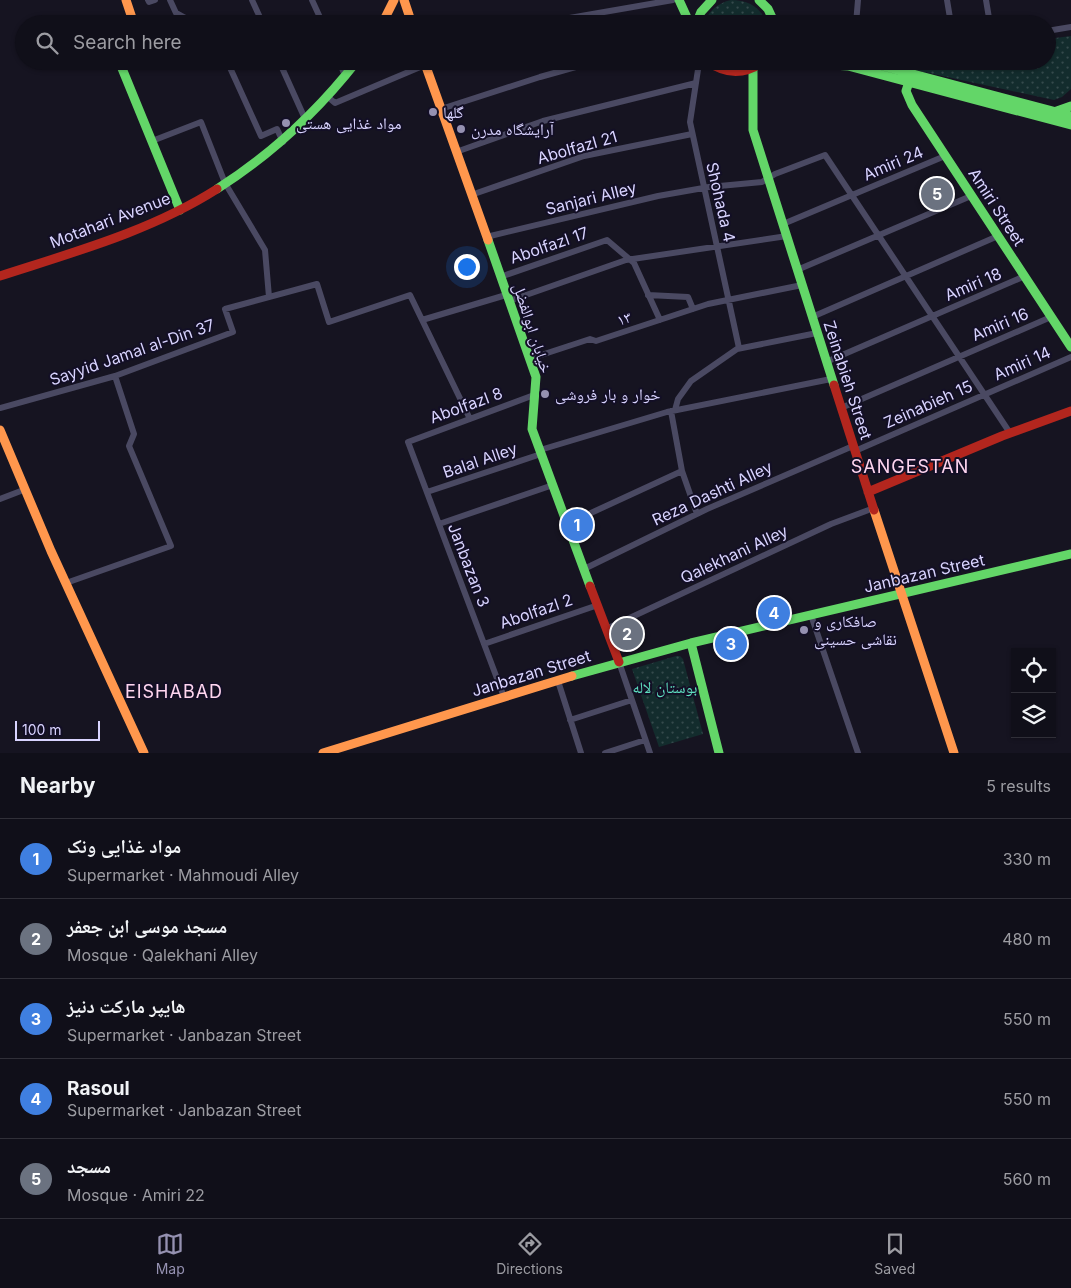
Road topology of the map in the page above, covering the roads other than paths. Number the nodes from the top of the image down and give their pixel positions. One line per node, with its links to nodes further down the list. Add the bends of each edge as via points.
1 (126, 0): 16 (main road)
2 (148, 0): 3 (street)
3 (155, 0)
4 (170, 0): 17 (street)
5 (252, 0): 18 (street)
6 (312, 0): 19 (street)
7 (394, 0): 20 (main road)
8 (404, 0): 21 (main road)
9 (672, 0): 22 (street)
10 (679, 0): 23 (main road)
11 (712, 0): 24 (main road)
12 (759, 0): 25 (main road)
13 (858, 0): 26 (street)
14 (947, 0): 27 (street)
15 (986, 0): 28 (street)
16 (131, 15)
17 (180, 15)
18 (259, 15)
19 (319, 15)
20 (386, 15)
21 (409, 15)
22 (586, 15)
23 (686, 15)
24 (700, 15)
25 (772, 15)
26 (857, 15)
27 (950, 15)
28 (988, 15)
29 (1071, 28): 30 (street)
30 (1056, 30)
31 (123, 70): 57 (main road)
32 (231, 70): 58 (street, via 261,136 277,129)
33 (283, 70): 54 (street)
34 (343, 70): 45 (street)
35 (350, 70): 45 (main road, Motahari Avenue)
36 (408, 70): 48 (street, via 335,103)
37 (427, 70): 51 (main road, خیابان ابوالفضل)
38 (565, 70): 51 (street)
39 (698, 70): 47 (street, Shohada 4)
40 (722, 70): 41 (main road, via 731,73)
41 (750, 70)
42 (753, 70): 61 (main road, Zeinabieh Street, via 753,130)
43 (863, 70): 46 (main road)
44 (901, 70): 49 (main road)
45 (346, 76): 48 (main road, Motahari Avenue)
46 (909, 82): 49 (main road); 60 (main road, Amiri Street, via 906,91 912,105)
47 (696, 83): 56 (street, Shohada 4, via 690,122); 59 (street, via 544,121)
48 (328, 96): 54 (main road, Motahari Avenue)
49 (984, 97): 52 (main road); 55 (main road)
50 (1071, 106): 52 (main road)
51 (441, 109): 59 (main road, خیابان ابوالفضل)
52 (1054, 112): 53 (main road)
53 (1071, 116)
54 (306, 122): 58 (main road, Motahari Avenue)
55 (1071, 125)
56 (692, 134): 63 (street, Shohada 4); 64 (street, Abolfazl 21, via 584,156)
57 (152, 141): 62 (street, via 201,122); 67 (main road)
58 (284, 142): 62 (main road, Motahari Avenue)
59 (456, 152): 64 (main road, خیابان ابوالفضل)
60 (945, 156): 65 (street, Amiri 24); 66 (main road, Amiri Street)
61 (768, 178): 63 (street, Sanjari Alley, via 762,182); 65 (street, Sanjari Alley, via 825,155); 68 (main road, Zeinabieh Street)
62 (225, 183): 67 (main road, Motahari Avenue); 82 (street, via 264,250)
63 (704, 188): 72 (street, Sanjari Alley); 73 (street, Shohada 4)
64 (471, 195): 72 (main road, خیابان ابوالفضل)
65 (852, 195): 68 (street, Amiri 24); 69 (street)
66 (972, 196): 69 (street); 71 (main road, Amiri Street)
67 (180, 210): 76 (main road, Motahari Avenue, via 129,233)
68 (783, 224): 70 (main road, Zeinabieh Street)
69 (879, 235): 75 (street); 78 (street)
70 (786, 236): 73 (street); 75 (main road, Zeinabieh Street)
71 (998, 236): 78 (street); 79 (main road, Amiri Street)
72 (486, 237): 77 (main road, خیابان ابوالفضل)
73 (717, 247): 74 (street); 84 (street, Shohada 4)
74 (630, 260): 77 (street, Abolfazl 17, via 607,240); 81 (street); 83 (street)
75 (797, 270): 80 (main road, Zeinabieh Street)
76 (0, 276)
77 (500, 276): 83 (main road, خیابان ابوالفضل)
78 (906, 276): 86 (street); 87 (street)
79 (1025, 276): 86 (street, Amiri 18); 88 (main road, Amiri Street)
80 (802, 285): 84 (street, ۱۳); 87 (main road, Zeinabieh Street)
81 (648, 295): 85 (street, via 688,297); 90 (street)
82 (269, 297): 89 (street, via 316,284 329,322 410,294); 98 (street, Sayyid Jamal al-Din 37, via 226,308 234,332)
83 (508, 298): 89 (street); 96 (main road, خیابان ابوالفضل)
84 (729, 300): 85 (street, ۱۳); 93 (street, Shohada 4)
85 (693, 309): 90 (street, ۱۳)
86 (932, 316): 94 (street); 97 (street, Amiri 18)
87 (812, 317): 91 (main road, Zeinabieh Street)
88 (1051, 317): 92 (main road, Amiri Street); 94 (street, Amiri 16)
89 (422, 320): 106 (street)
90 (660, 320): 96 (street, ۱۳, via 596,342 590,339)
91 (817, 333): 93 (street); 97 (main road, Zeinabieh Street)
92 (1071, 347)
93 (740, 348): 104 (street, via 691,381)
94 (960, 356): 100 (street); 103 (street, Amiri 16)
95 (1071, 357): 100 (street, Amiri 14)
96 (529, 359): 101 (main road, خیابان ابوالفضل, via 536,376)
97 (826, 362): 99 (main road, Zeinabieh Street)
98 (115, 376): 102 (street, Sayyid Jamal al-Din 37); 124 (street, via 134,434 129,446 171,546)
99 (831, 379): 103 (main road, Zeinabieh Street); 104 (street, Balal Alley)
100 (985, 394): 108 (street); 110 (street, Zeinabieh 15)
101 (534, 395): 106 (street, Abolfazl 8); 111 (main road, خیابان ابوالفضل, via 532,429)
102 (0, 408)
103 (841, 408): 110 (main road, Zeinabieh Street)
104 (673, 411): 111 (street, Balal Alley); 112 (street)
105 (1071, 411): 108 (main road)
106 (470, 418): 109 (street, Abolfazl 8)
107 (0, 430): 114 (main road)
108 (1010, 433): 116 (main road)
109 (408, 442): 115 (street, Janbazan 3)
110 (854, 449): 116 (main road, Zeinabieh Street); 119 (street, Reza Dashti Alley)
111 (540, 452): 113 (main road, خیابان ابوالفضل); 115 (street, Balal Alley)
112 (682, 470): 119 (street); 121 (street)
113 (553, 485): 120 (street); 121 (main road, خیابان ابوالفضل)
114 (26, 489): 117 (street); 124 (main road)
115 (427, 492): 120 (street, Janbazan 3)
116 (868, 492): 118 (main road, Zeinabieh Street)
117 (0, 499)
118 (874, 508): 125 (main road, Zeinabieh Street); 128 (street, Qalekhani Alley, via 832,524)
119 (697, 514): 123 (street, Reza Dashti Alley)
120 (439, 524): 130 (street, Janbazan 3)
121 (567, 524): 123 (main road, خیابان ابوالفضل)
122 (1071, 554): 125 (main road, Janbazan Street)
123 (584, 569): 126 (main road, خیابان ابوالفضل)
124 (66, 583): 137 (main road)
125 (902, 594): 127 (main road, Janbazan Street); 144 (main road, Zeinabieh Street)
126 (598, 605): 128 (main road, خیابان ابوالفضل); 130 (street, Abolfazl 2)
127 (811, 615): 129 (main road, Janbazan Street); 143 (street)
128 (606, 628): 131 (main road, خیابان ابوالفضل)
129 (691, 643): 131 (main road, Janbazan Street); 142 (main road)
130 (484, 644): 133 (street, Janbazan 3)
131 (619, 662): 132 (main road, Janbazan Street); 134 (street)
132 (558, 681): 133 (main road, Janbazan Street); 135 (street)
133 (504, 698): 138 (main road, Janbazan Street)
134 (632, 700): 135 (street); 136 (street)
135 (570, 720): 139 (street)
136 (645, 740): 140 (street); 141 (street)
137 (144, 753)
138 (323, 753)
139 (581, 753)
140 (605, 753)
141 (650, 753)
142 (719, 753)
143 (858, 753)
144 (954, 753)

